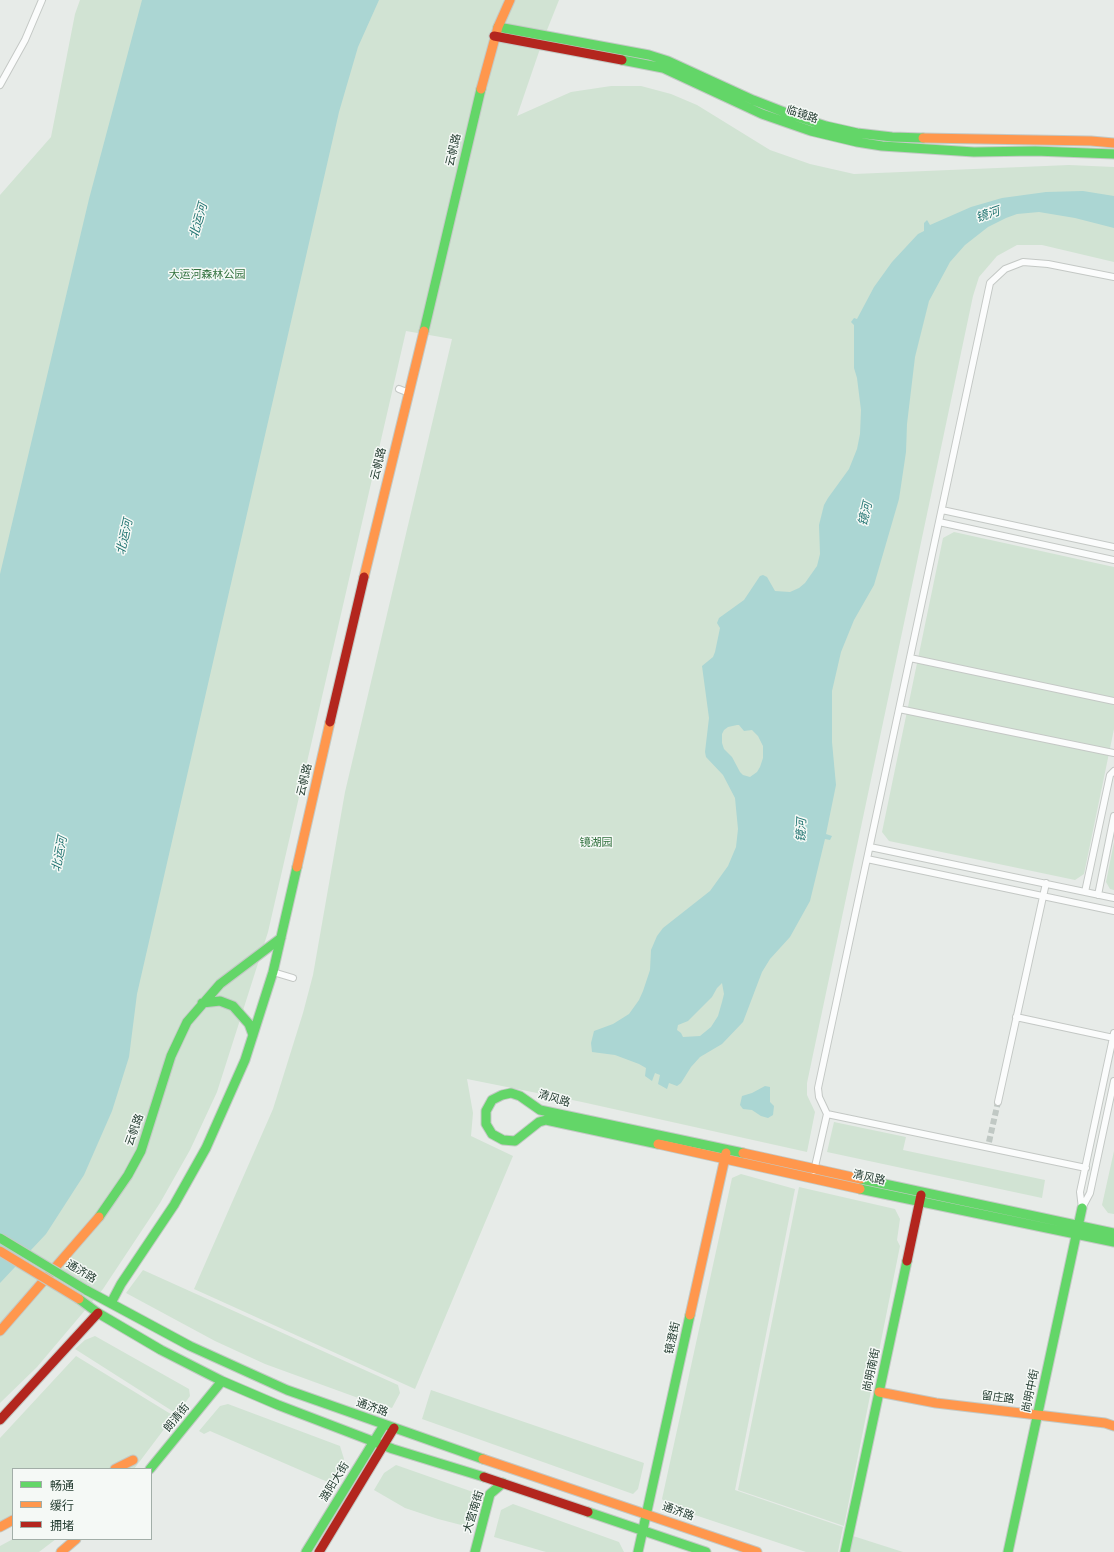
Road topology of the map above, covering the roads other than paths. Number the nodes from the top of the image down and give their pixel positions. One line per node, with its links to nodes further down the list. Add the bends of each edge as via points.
1 (42, 0): 5 (street, via 25,40)
2 (510, 0): 3 (street, 云帆路)
3 (498, 27): 4 (street, 云帆路); 6 (street, 临镜路, via 668,60 789,114 857,133 935,139)
4 (494, 36): 7 (street, 临镜路, via 663,68 762,114 811,131 856,142 974,152); 10 (street, 云帆路)
5 (0, 85)
6 (1114, 143)
7 (1114, 154)
8 (1114, 277): 11 (street, via 1048,264 1023,262 1006,269 990,283)
9 (399, 389): 10 (street)
10 (409, 393): 29 (street, 云帆路, via 376,524)
11 (942, 510): 12 (street); 13 (street)
12 (939, 522): 14 (street); 15 (street)
13 (1114, 547)
14 (1114, 560)
15 (910, 658): 16 (street); 17 (street)
16 (1114, 701)
17 (899, 708): 18 (street); 21 (street)
18 (1114, 753)
19 (1114, 771): 24 (street, via 1110,775)
20 (1114, 816): 25 (street)
21 (870, 846): 22 (street); 23 (street)
22 (867, 859): 26 (street); 40 (street, via 818,1088 818,1097)
23 (1046, 884): 24 (street); 26 (street)
24 (1086, 892): 25 (street)
25 (1098, 894): 27 (street)
26 (1043, 896): 28 (street); 33 (street)
27 (1114, 898)
28 (1114, 911)
29 (281, 938): 30 (street, 云帆路); 32 (street, 云帆路, via 220,984)
30 (273, 972): 31 (street); 34 (street, 云帆路)
31 (293, 978)
32 (202, 1003): 34 (street, via 220,1001 233,1006 249,1024); 53 (street, 云帆路, via 178,1038 143,1144 128,1175 105,1210)
33 (1016, 1017): 35 (street); 39 (street)
34 (253, 1035): 51 (street, 云帆路, via 245,1060 206,1148 174,1205)
35 (1114, 1036): 36 (street)
36 (1107, 1069): 37 (street); 42 (street)
37 (1114, 1071)
38 (1114, 1081): 45 (street, via 1090,1193)
39 (998, 1102)
40 (827, 1114): 42 (street, via 988,1145); 43 (street)
41 (725, 1155): 41 (street, 清风路, via 540,1110 520,1096 511,1094 492,1100 486,1111 486,1124 492,1134 503,1140 515,1141 534,1125 546,1120); 43 (street, 清风路); 67 (street, 镜澄街)
42 (1086, 1168): 45 (street, via 1080,1192)
43 (814, 1174): 44 (street, 清风路)
44 (921, 1197): 46 (street, 清风路); 55 (street, 尚明南街)
45 (1082, 1208): 46 (street, 尚明中街)
46 (1078, 1231): 47 (street, 清风路); 49 (street, 清风路); 56 (street, 尚明中街)
47 (1114, 1233)
48 (0, 1238): 51 (street, 通济路, bridge)
49 (1114, 1242)
50 (0, 1251): 52 (street, bridge)
51 (111, 1303): 58 (street, 通济路, via 236,1368)
52 (98, 1313): 54 (street, via 137,1337); 57 (street)
53 (0, 1331)
54 (222, 1381): 61 (street); 65 (street, 朗清街)
55 (879, 1392): 56 (street, 留庄路, via 936,1403); 79 (street, 尚明南街)
56 (1038, 1415): 59 (street, 留庄路); 80 (street, 尚明中街)
57 (0, 1420)
58 (384, 1425): 60 (street, 通济路); 61 (street, 潞阳大街)
59 (1114, 1426)
60 (394, 1428): 62 (street, 潞阳大街); 67 (street, 通济路)
61 (374, 1442): 62 (street); 73 (street, 潞阳大街)
62 (384, 1445): 66 (street); 74 (street, 潞阳大街)
63 (133, 1460): 64 (street)
64 (117, 1468)
65 (151, 1468)
66 (502, 1483): 70 (street); 75 (street, 大营南街, via 490,1494)
67 (646, 1514): 70 (street, 镜澄街); 78 (street, 通济路)
68 (12, 1520): 69 (street)
69 (0, 1526)
70 (643, 1530): 76 (street, 镜澄街); 77 (street)
71 (75, 1540): 72 (street)
72 (61, 1552)
73 (306, 1552)
74 (319, 1552)
75 (475, 1552)
76 (638, 1552)
77 (706, 1552)
78 (756, 1552)
79 (845, 1552)
80 (1008, 1552)

